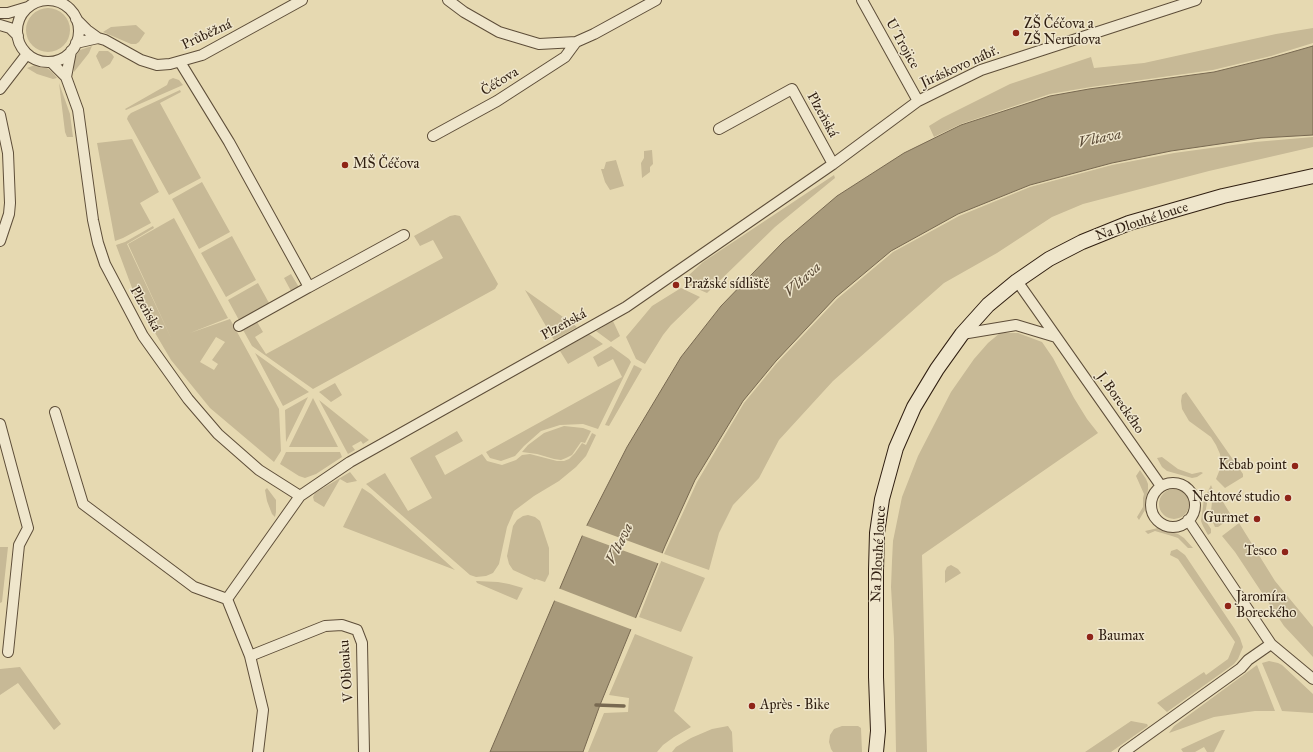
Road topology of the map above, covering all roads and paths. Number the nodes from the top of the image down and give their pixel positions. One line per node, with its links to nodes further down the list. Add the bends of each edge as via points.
1 (302, 0): 17 (street, Průběžná, via 202,55)
2 (448, 0): 13 (street, Čéčova, via 499,32 539,44)
3 (656, 0): 13 (street, Čéčova)
4 (862, 0): 20 (street, U Trojice)
5 (1196, 0): 20 (street, Jiráskovo nábř., via 981,70)
6 (34, 3): 7 (street, via 53,0); 8 (street, via 8,13); 11 (street, via 22,14)
7 (65, 3): 9 (street)
8 (0, 13)
9 (76, 19): 12 (street, Průběžná); 14 (street, via 79,34)
10 (0, 25): 11 (street, via 10,28)
11 (18, 36): 15 (street)
12 (98, 38): 14 (street); 17 (street, Průběžná, via 141,60 157,65)
13 (576, 42): 23 (street, Čéčova, via 564,57 508,94)
14 (74, 47): 16 (street, via 64,58); 18 (street)
15 (27, 54): 16 (street); 19 (street)
16 (51, 62): 18 (street, Plzeňská)
17 (180, 62): 29 (street, via 229,142)
18 (66, 77): 36 (street, Plzeňská, via 78,110 98,243 105,264 143,336 182,392 218,434 259,470)
19 (0, 89)
20 (918, 101): 24 (street, Plzeňská)
21 (0, 116): 27 (street, via 8,153 10,203)
22 (719, 129): 24 (street, Plzeňská, via 792,89)
23 (432, 136)
24 (833, 164): 36 (street, Plzeňská, via 626,307 350,462)
25 (1313, 176): 28 (main road, Na Dlouhé louce, via 1224,196 1129,223 1049,259)
26 (404, 235): 29 (street)
27 (0, 241)
28 (1017, 281): 31 (main road, Na Dlouhé louce, via 988,305); 32 (street, J. Boreckého)
29 (309, 287): 30 (street)
30 (239, 326)
31 (962, 334): 32 (street, via 1016,325); 43 (main road, Na Dlouhé louce, via 914,407 896,448 882,499 877,533 876,570)
32 (1056, 337): 35 (street, J. Boreckého)
33 (55, 412): 38 (street, via 83,504 194,587)
34 (0, 424): 40 (street, via 28,528 20,545)
35 (1161, 486): 37 (street, via 1181,484 1191,493 1194,507); 37 (street, via 1152,496 1151,510 1154,516 1158,521 1170,526)
36 (300, 496): 38 (street, Plzeňská)
37 (1188, 520): 39 (street)
38 (227, 599): 41 (street)
39 (1271, 644): 42 (street); 48 (street, via 1235,673)
40 (8, 652)
41 (250, 656): 44 (street, via 263,710); 45 (street, V Oblouku, via 325,626 342,625 357,630 362,643)
42 (1313, 679)
43 (878, 731): 46 (main road); 47 (main road)
44 (258, 752)
45 (364, 752)
46 (876, 752)
47 (881, 752)
48 (1124, 752)

